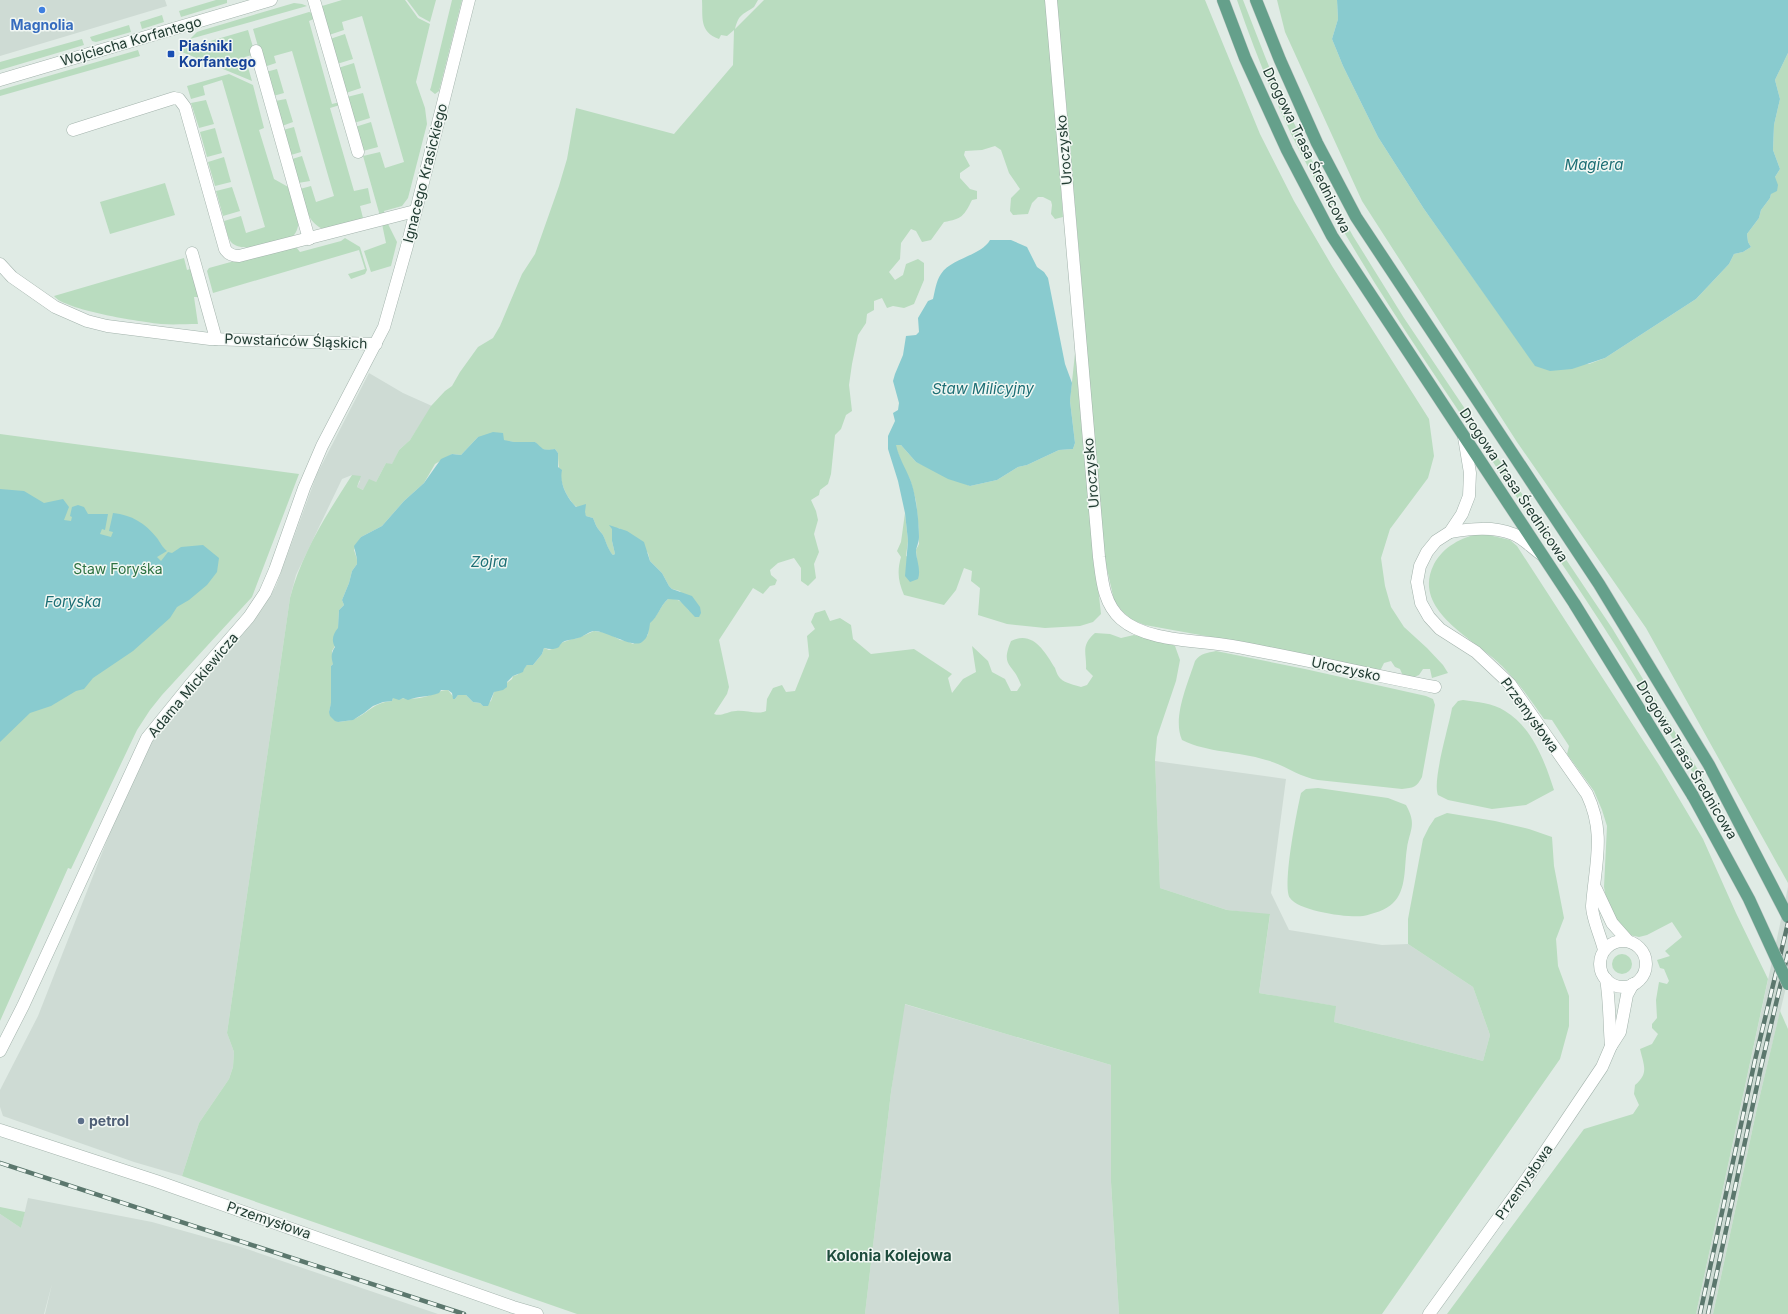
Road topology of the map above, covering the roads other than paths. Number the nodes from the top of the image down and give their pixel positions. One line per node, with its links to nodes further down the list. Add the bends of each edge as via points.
1 (314, 0): 10 (street)
2 (469, 0): 11 (street, Ignacego Krasickiego)
3 (1051, 0): 20 (street, Uroczysko, via 1099,557 1108,603 1121,619 1149,633 1231,646)
4 (1223, 0): 17 (main road, Drogowa Trasa Średnicowa, via 1245,58 1332,236)
5 (1256, 0): 22 (main road, Drogowa Trasa Średnicowa, via 1317,143 1356,217 1599,584 1709,765)
6 (265, 1): 8 (street, Wojciecha Korfantego)
7 (256, 51): 12 (street)
8 (0, 80)
9 (73, 130): 12 (street, via 174,98 179,99 185,107 227,252 239,256)
10 (358, 152)
11 (415, 212): 12 (street); 16 (street, Ignacego Krasickiego, via 394,298)
12 (309, 239)
13 (192, 254): 15 (street, Powstańców Śląskich)
14 (0, 264): 15 (street, Powstańców Śląskich, via 12,277 68,314 107,326)
15 (216, 339): 16 (street, Powstańców Śląskich)
16 (376, 344): 29 (street, Adama Mickiewicza, via 322,446 265,593 249,617 147,738)
17 (1464, 437): 18 (street, via 1470,473 1469,496 1462,514); 19 (main road, Drogowa Trasa Średnicowa)
18 (1450, 532): 19 (street, via 1471,529 1513,534); 21 (street, Przemysłowa, via 1436,541 1426,552 1420,566 1417,582 1421,603 1440,629 1476,652 1510,684 1587,794 1594,808 1599,834)
19 (1541, 554): 27 (main road, Drogowa Trasa Średnicowa, bridge, via 1693,796 1749,899)
20 (1435, 687)
21 (1595, 888): 23 (street, via 1612,923); 24 (street, Przemysłowa, via 1593,912)
22 (1788, 917)
23 (1628, 941): 24 (street, via 1615,942); 26 (street, via 1639,948 1645,960 1643,973)
24 (1604, 950): 25 (street, via 1600,965)
25 (1606, 979): 26 (street, via 1619,986); 28 (street, Przemysłowa)
26 (1633, 984): 28 (street, Przemysłowa, via 1627,995 1620,1032)
27 (1788, 984)
28 (1611, 1046): 32 (street, Przemysłowa, via 1602,1067 1586,1092)
29 (0, 1051)
30 (0, 1130): 31 (street, Przemysłowa)
31 (537, 1314)
32 (1429, 1314)

